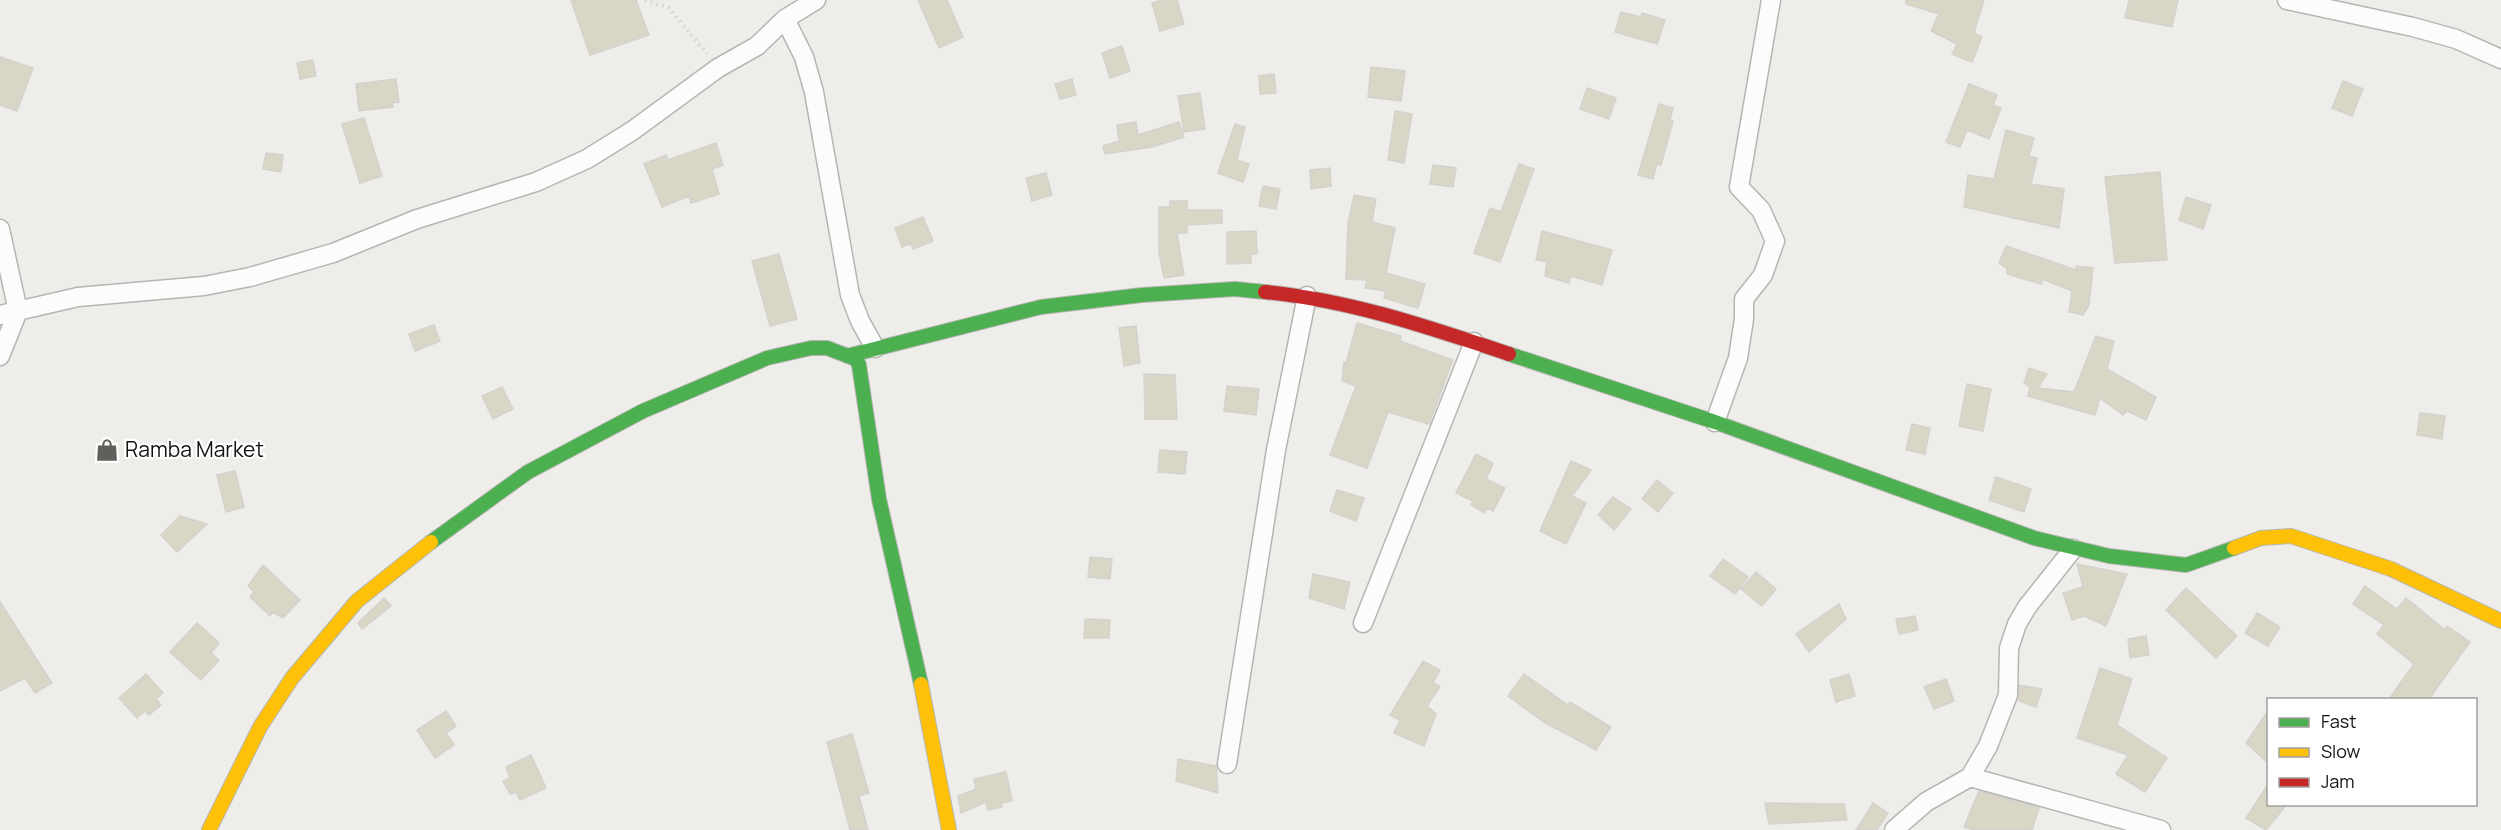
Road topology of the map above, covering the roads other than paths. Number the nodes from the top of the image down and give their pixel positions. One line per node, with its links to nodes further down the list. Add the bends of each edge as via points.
1 (816, 0): 4 (street)
2 (1771, 0): 14 (street, via 1739,187 1761,210 1775,241 1763,275 1744,299 1738,358)
3 (2287, 0): 5 (street, via 2413,27 2456,39)
4 (785, 19): 8 (street, via 757,46 718,68 587,159 536,182 436,213 333,253 250,277 204,286 78,297); 11 (street, via 804,57 814,92 850,295)
5 (2501, 59)
6 (0, 229): 8 (street)
7 (1307, 296): 10 (street, via 1377,311); 11 (street, via 1235,289 1041,307); 18 (street, via 1276,450)
8 (18, 311): 9 (street); 12 (street)
9 (0, 315)
10 (1474, 342): 14 (street); 17 (street)
11 (875, 348): 13 (street)
12 (0, 356)
13 (847, 356): 20 (street, via 827,348 786,352 643,411 528,472 398,565 357,601 292,678 260,727); 21 (street, via 859,365 877,489 930,722)
14 (1715, 422): 15 (street)
15 (2073, 549): 16 (street, via 2186,566 2252,539 2291,536 2391,569); 19 (street, via 2017,624 2009,648 2007,695 1988,746)
16 (2501, 621)
17 (1363, 623)
18 (1227, 764)
19 (1970, 777): 22 (street, via 1926,802); 23 (street)
20 (209, 830)
21 (950, 830)
22 (1894, 830)
23 (2161, 830)

